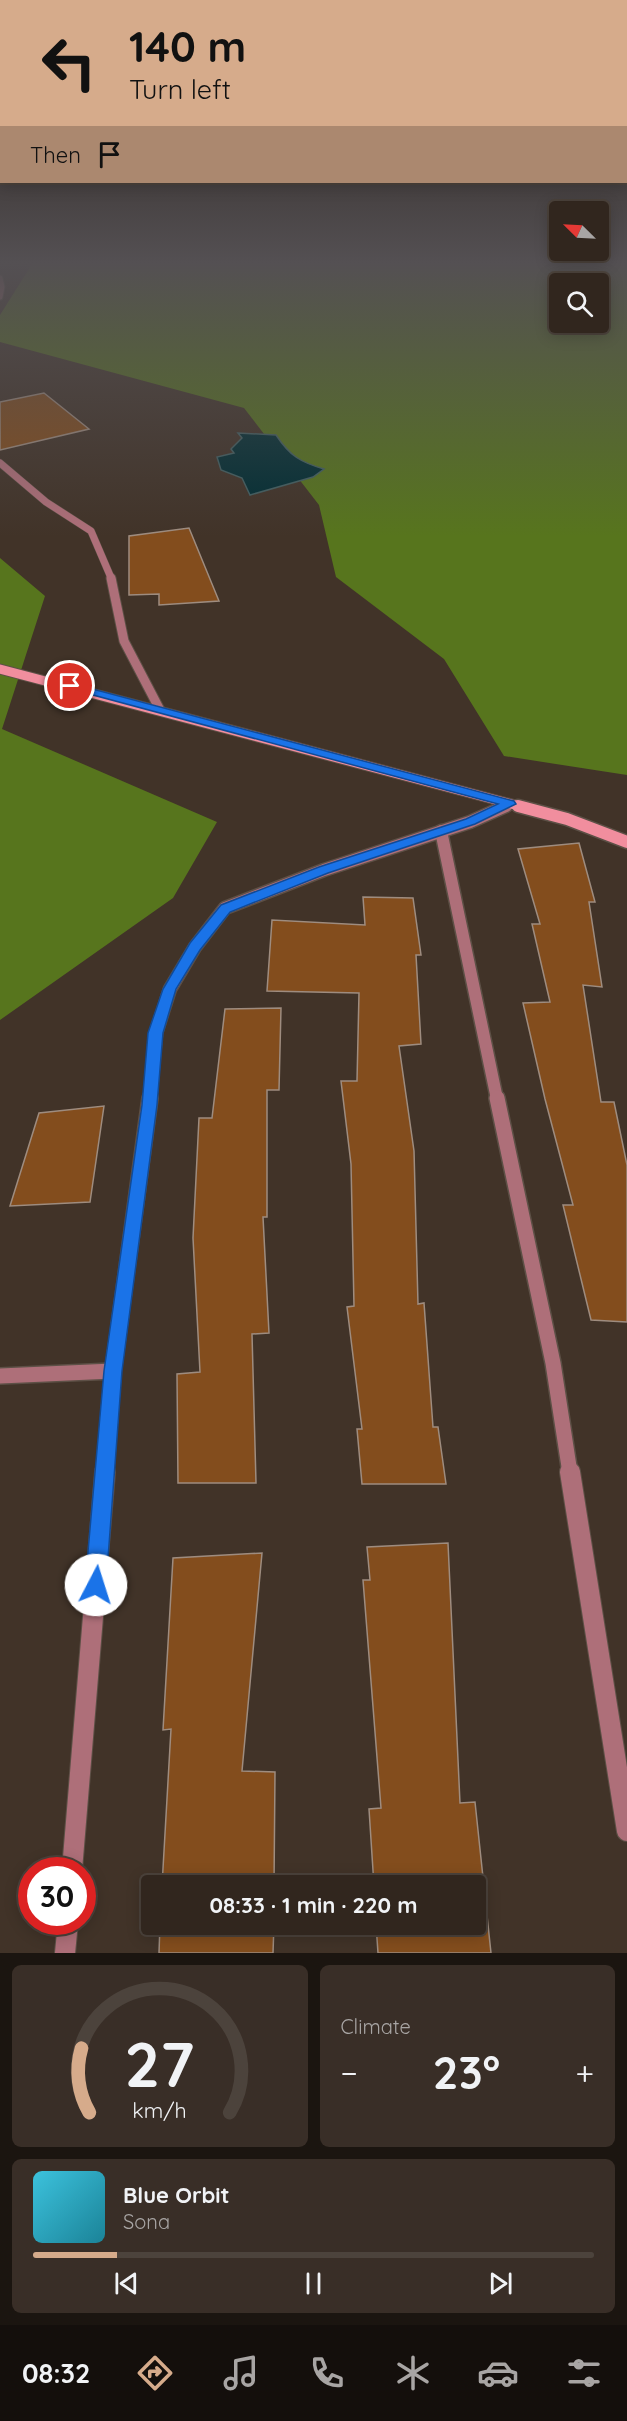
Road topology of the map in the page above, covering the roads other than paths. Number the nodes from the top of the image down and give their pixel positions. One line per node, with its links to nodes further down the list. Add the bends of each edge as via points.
1 (0, 463): 3 (street, via 46,502 91,531 111,576 124,641)
2 (0, 669): 3 (street)
3 (160, 710): 4 (street)
4 (510, 804): 5 (street); 6 (street, via 567,819)
5 (441, 831): 7 (street, via 225,908 195,946 170,989 156,1033); 9 (street, via 553,1363)
6 (627, 842)
7 (113, 1371): 8 (street); 10 (street)
8 (0, 1376)
9 (627, 1831)
10 (73, 1857)
11 (67, 1935): 12 (street)
12 (65, 1953)

